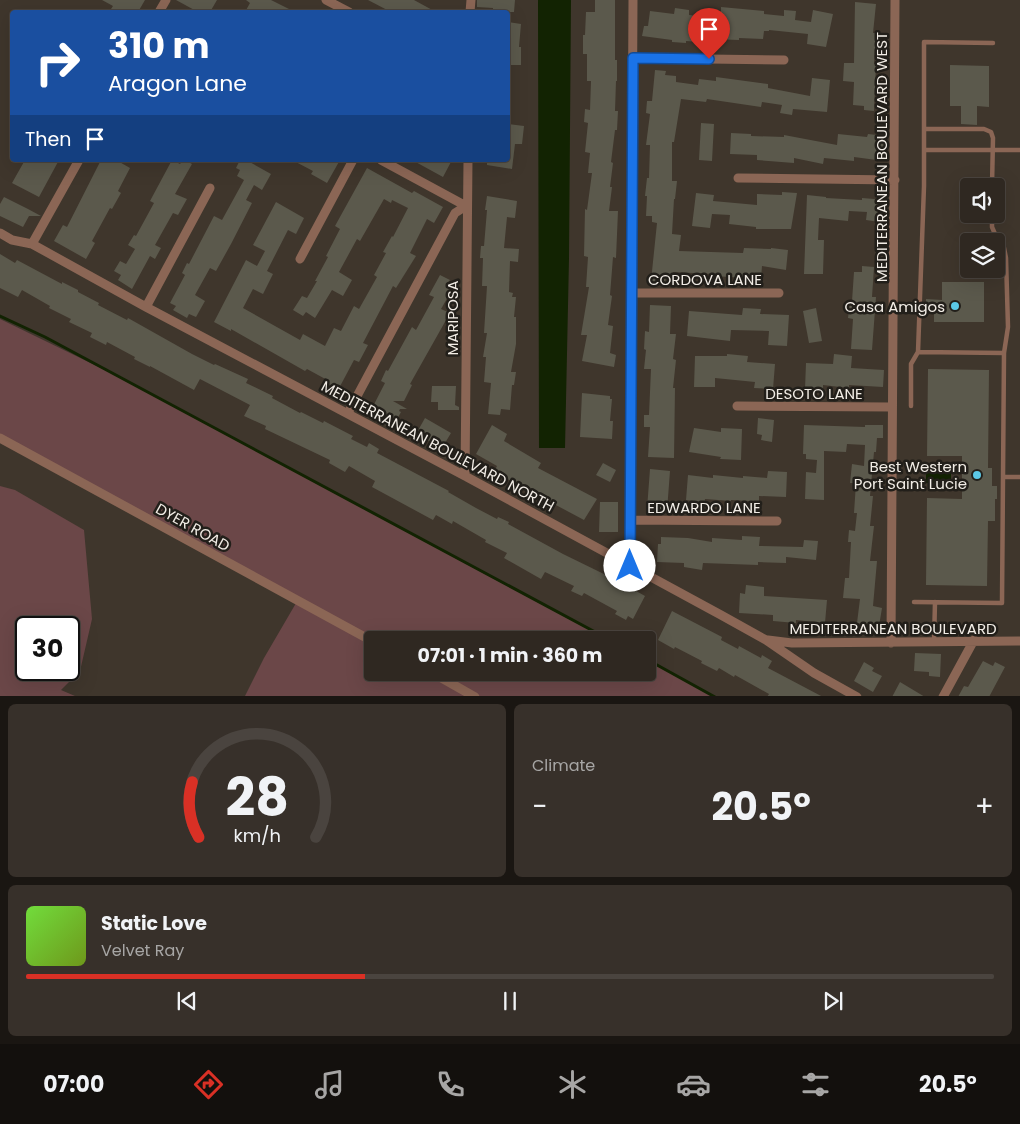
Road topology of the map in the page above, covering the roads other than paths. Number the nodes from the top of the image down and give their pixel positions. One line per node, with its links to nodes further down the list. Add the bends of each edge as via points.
1 (326, 0): 4 (street)
2 (633, 0): 6 (street)
3 (896, 0): 18 (street, MEDITERRANEAN BOULEVARD WEST)
4 (345, 10)
5 (993, 43): 8 (lane, via 924,42)
6 (633, 58): 7 (street); 25 (street)
7 (784, 60)
8 (924, 129): 9 (lane); 10 (lane, via 984,129 991,132)
9 (924, 150): 10 (lane); 28 (lane)
10 (993, 150): 11 (lane); 17 (lane)
11 (1020, 150)
12 (78, 162): 23 (street)
13 (352, 162): 24 (street)
14 (385, 162): 20 (street)
15 (468, 162): 20 (street, MARIPOSA)
16 (738, 178): 18 (street)
17 (992, 178)
18 (895, 180): 32 (street, MEDITERRANEAN BOULEVARD WEST)
19 (210, 188): 27 (street)
20 (466, 206): 33 (street, via 455,213); 35 (street, MARIPOSA)
21 (992, 223): 29 (lane, via 1006,258 1008,328)
22 (0, 233): 23 (street, MEDITERRANEAN BOULEVARD NORTH, via 12,240)
23 (32, 244): 27 (street, MEDITERRANEAN BOULEVARD NORTH)
24 (300, 259)
25 (632, 293): 26 (street, CORDOVA LANE); 38 (street)
26 (779, 293)
27 (146, 307): 33 (street, MEDITERRANEAN BOULEVARD NORTH)
28 (918, 352): 29 (lane); 31 (lane, via 911,364)
29 (1004, 353): 36 (lane)
30 (737, 406): 32 (street, DESOTO LANE)
31 (911, 406)
32 (892, 407): 48 (street, MEDITERRANEAN BOULEVARD WEST)
33 (348, 413): 35 (street, MEDITERRANEAN BOULEVARD NORTH)
34 (0, 438): 43 (street, DYER ROAD)
35 (465, 476): 40 (street, MEDITERRANEAN BOULEVARD NORTH)
36 (1003, 477): 37 (lane); 42 (lane, via 1002,603)
37 (1020, 477)
38 (630, 520): 39 (street, EDWARDO LANE); 40 (street)
39 (777, 521)
40 (630, 566): 44 (street, MEDITERRANEAN BOULEVARD NORTH)
41 (914, 602): 42 (lane)
42 (935, 602): 47 (lane)
43 (364, 637)
44 (766, 640): 48 (street, MEDITERRANEAN BOULEVARD); 51 (street, MEDITERRANEAN BOULEVARD NORTH, via 814,673)
45 (974, 640): 46 (street, MEDITERRANEAN BOULEVARD); 47 (street, MEDITERRANEAN BOULEVARD); 52 (street)
46 (1020, 641)
47 (934, 642): 48 (street, MEDITERRANEAN BOULEVARD)
48 (890, 643)
49 (448, 681): 50 (street)
50 (475, 696)
51 (857, 696)
52 (943, 696)

